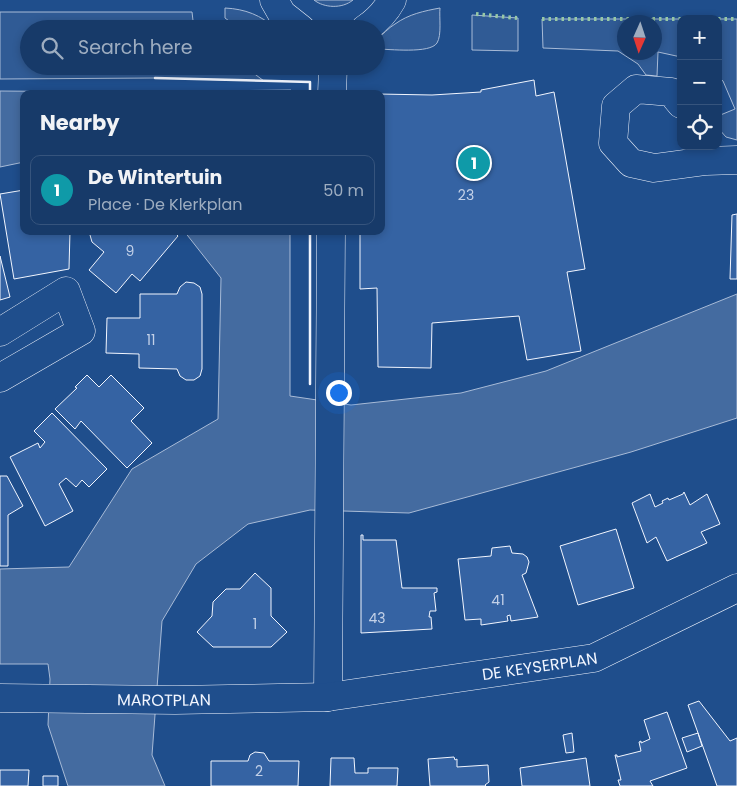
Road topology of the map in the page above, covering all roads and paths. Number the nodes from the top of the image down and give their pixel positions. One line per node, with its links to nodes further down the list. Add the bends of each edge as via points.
1 (274, 0): 3 (street)
2 (392, 0): 4 (street)
3 (290, 20)
4 (377, 20)
5 (333, 75): 6 (street)
6 (332, 90)
7 (677, 99): 8 (street, via 671,92 636,89 616,106 613,143 631,163 654,168)
8 (704, 153): 9 (street)
9 (737, 160)
10 (331, 235): 14 (street)
11 (0, 332): 12 (street, via 66,291 81,331)
12 (0, 376)
13 (737, 588): 14 (street, DE KEYSERPLAN, via 594,658)
14 (328, 697): 15 (street, MAROTPLAN, via 175,700)
15 (0, 698)

